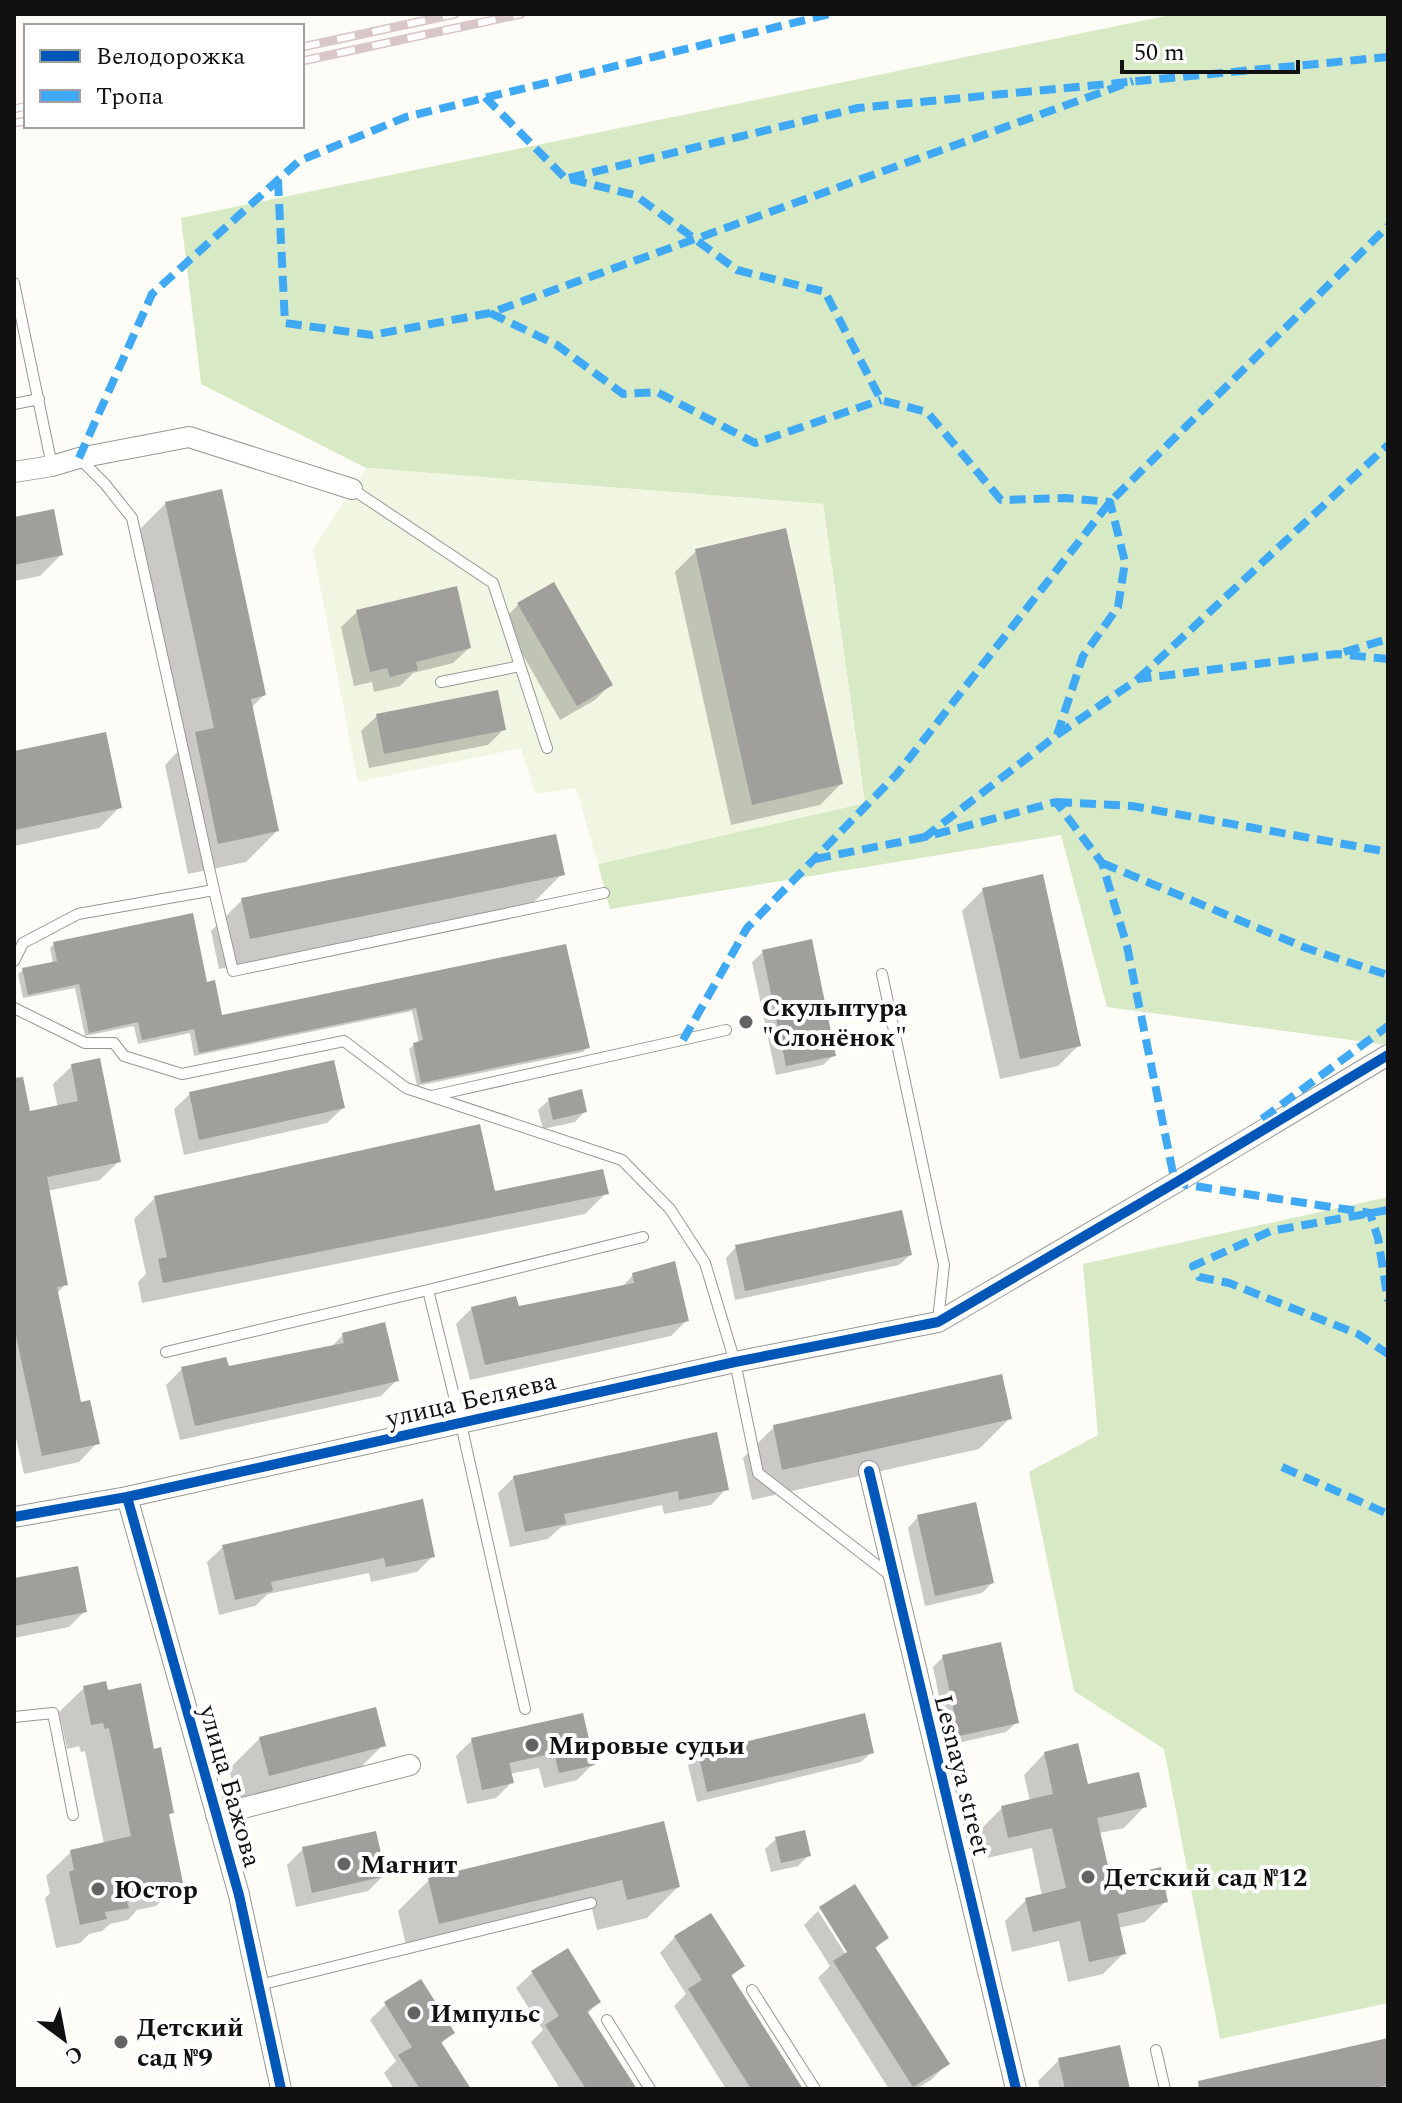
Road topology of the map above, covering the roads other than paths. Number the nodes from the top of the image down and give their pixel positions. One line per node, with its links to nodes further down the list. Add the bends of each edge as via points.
1 (14, 283): 2 (lane)
2 (39, 399): 3 (lane); 5 (lane)
3 (14, 404)
4 (79, 458): 5 (street); 7 (street, via 189,437); 11 (lane, via 132,518)
5 (52, 466): 6 (street)
6 (14, 472)
7 (352, 489): 8 (lane, via 493,583)
8 (520, 666): 9 (lane); 10 (lane)
9 (441, 682)
10 (547, 748)
11 (214, 890): 12 (lane, via 233,971); 13 (lane, via 78,914 23,943)
12 (604, 893)
13 (14, 961)
14 (882, 974): 21 (lane, via 944,1265)
15 (14, 1008): 18 (lane, via 85,1043 114,1043 124,1056 182,1074 344,1041 406,1088)
16 (726, 1030): 18 (lane)
17 (1388, 1055): 21 (street, улица Беляева)
18 (430, 1096): 23 (lane, via 622,1160 670,1209 705,1263)
19 (643, 1237): 20 (lane)
20 (428, 1290): 22 (lane); 24 (lane)
21 (938, 1322): 23 (street, улица Беляева)
22 (166, 1352)
23 (735, 1362): 24 (street, улица Беляева); 28 (lane, via 758,1473)
24 (461, 1424): 26 (street, улица Беляева); 29 (lane)
25 (869, 1471): 28 (street, Lesnaya street)
26 (127, 1497): 27 (street, улица Беляева); 33 (street, улица Бажова)
27 (14, 1517)
28 (893, 1578): 42 (street, Lesnaya street)
29 (525, 1709)
30 (14, 1717): 32 (lane, via 53,1713)
31 (410, 1765): 33 (street)
32 (73, 1815)
33 (216, 1815): 35 (street, улица Бажова)
34 (591, 1903): 35 (lane)
35 (259, 1985): 39 (street, улица Бажова)
36 (752, 1990): 41 (lane)
37 (607, 2020): 40 (lane)
38 (1156, 2050): 43 (lane)
39 (281, 2089)
40 (650, 2089)
41 (815, 2089)
42 (1016, 2089)
43 (1165, 2089)

